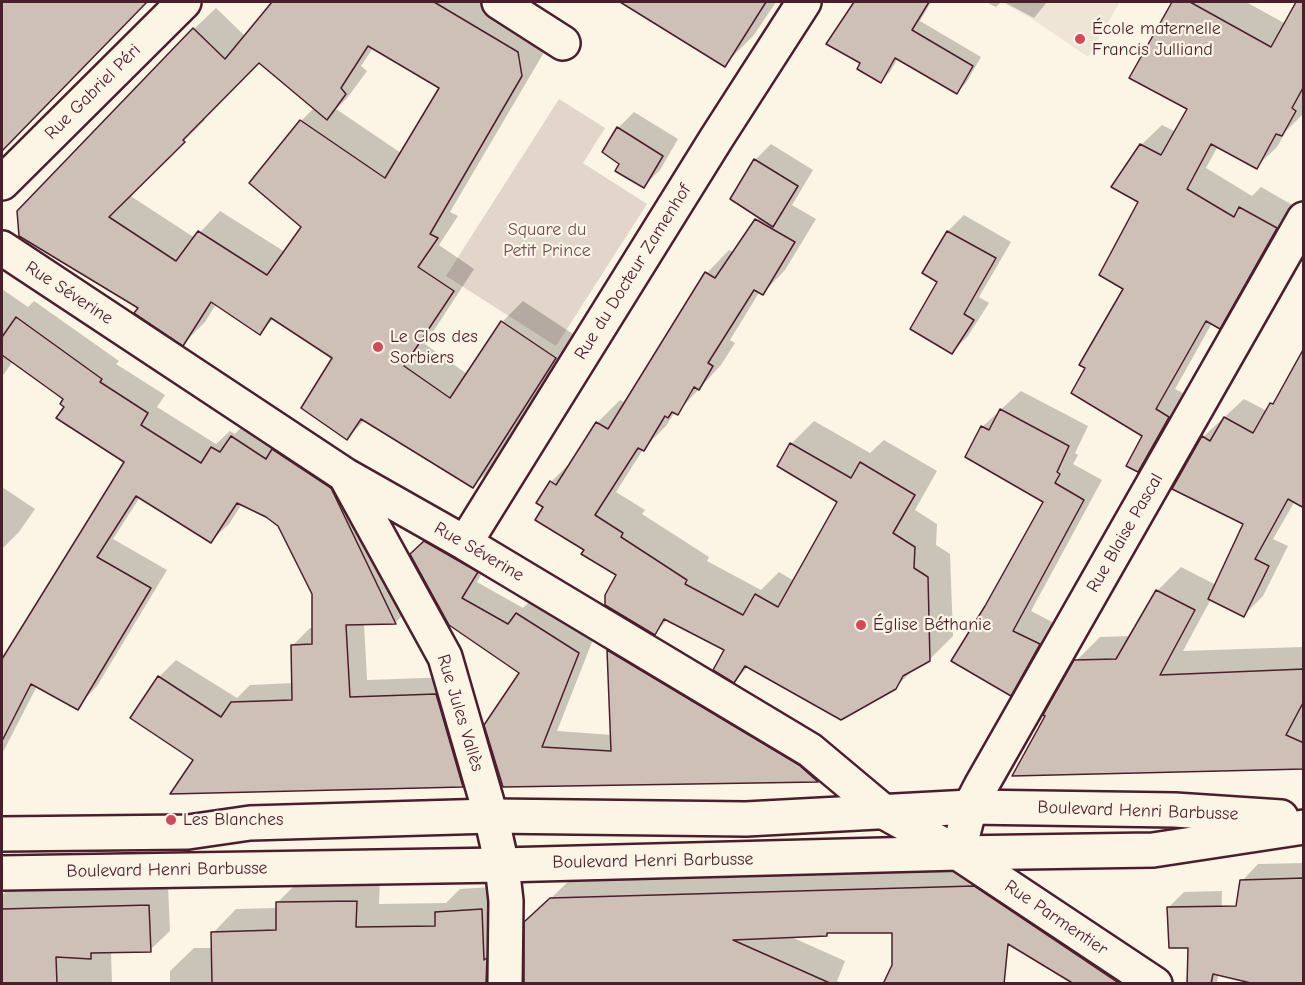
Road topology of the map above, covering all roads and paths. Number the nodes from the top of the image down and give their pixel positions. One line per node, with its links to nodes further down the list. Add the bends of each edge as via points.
1 (184, 2): 5 (street, Rue Gabriel Péri)
2 (499, 2): 4 (street)
3 (804, 2): 9 (street, Rue du Docteur Zamenhof)
4 (563, 43)
5 (2, 183)
6 (1304, 219): 10 (street, Rue Blaise Pascal)
7 (2, 248): 8 (street, Rue Séverine)
8 (345, 475): 9 (street, Rue Séverine); 12 (street, Rue Jules Vallès, via 446,657)
9 (465, 543): 11 (street, Rue Séverine, via 810,750)
10 (970, 807): 11 (street, Boulevard Henri Barbusse); 13 (street, Boulevard Henri Barbusse, via 1175,810); 16 (street, Rue Blaise Pascal)
11 (884, 812): 12 (street, Boulevard Henri Barbusse, via 747,819); 16 (street, Rue Séverine)
12 (491, 816): 15 (street, Boulevard Henri Barbusse, via 250,823 188,832); 17 (street, Rue Jules Vallès)
13 (1304, 818)
14 (1304, 827): 16 (street, Boulevard Henri Barbusse, via 1153,850)
15 (2, 834)
16 (958, 852): 17 (street, Boulevard Henri Barbusse); 20 (street, Rue Parmentier)
17 (502, 865): 18 (street, Boulevard Henri Barbusse); 19 (street, Rue Jules Vallès, via 506,901)
18 (2, 873)
19 (504, 984)
20 (1155, 984)

